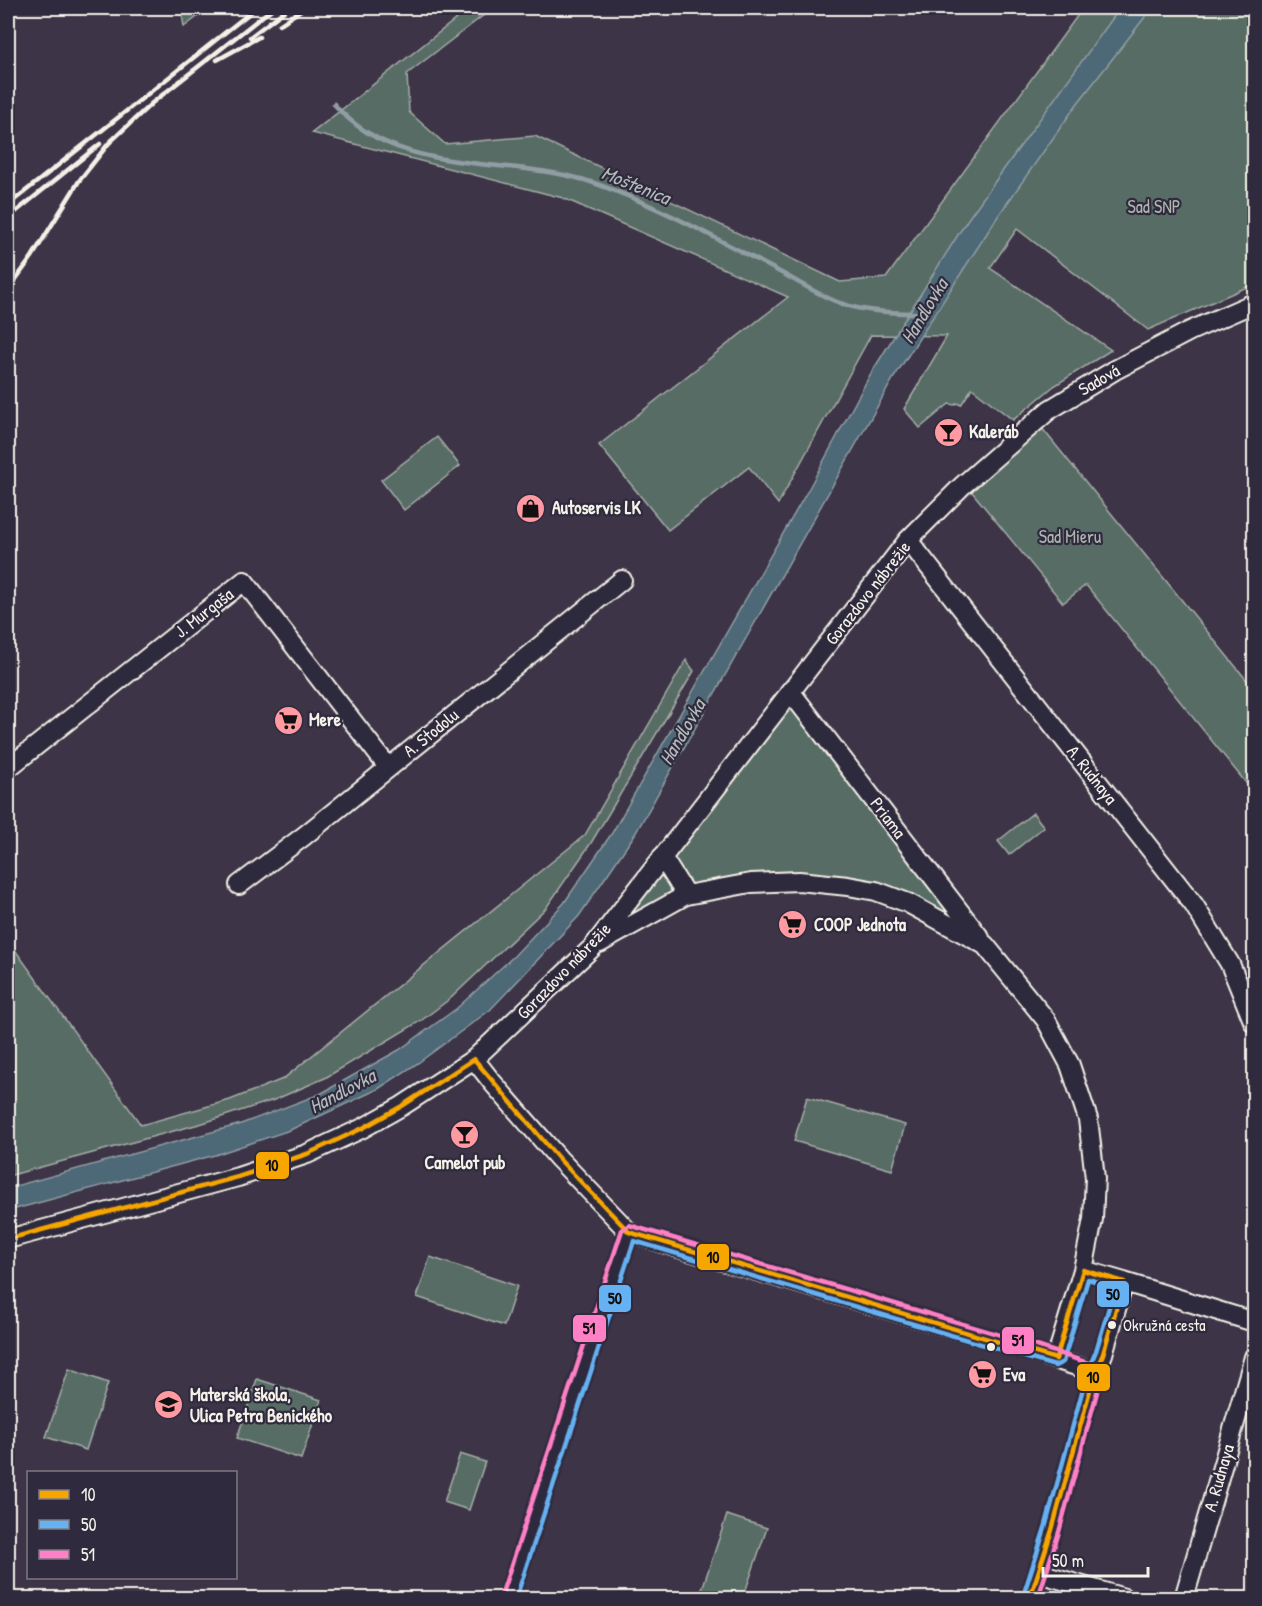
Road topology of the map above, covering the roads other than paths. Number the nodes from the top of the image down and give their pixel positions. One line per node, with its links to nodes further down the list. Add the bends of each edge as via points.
1 (1254, 303): 2 (street, Sadová, via 1115,370 1049,410)
2 (962, 486): 3 (street, Gorazdovo nábrežie)
3 (908, 540): 5 (street, Gorazdovo nábrežie); 13 (street, A. Rudnaya, via 1183,890 1230,964)
4 (622, 580): 6 (street, A. Stodolu)
5 (790, 691): 8 (street, Gorazdovo nábrežie); 11 (street, Priama)
6 (388, 767): 7 (street, J. Murgaša, via 244,581); 9 (street, A. Stodolu)
7 (8, 768)
8 (662, 857): 10 (street); 12 (street, Gorazdovo nábrežie)
9 (239, 885)
10 (686, 895): 11 (street, via 751,883 799,881 848,886 908,903); 12 (street)
11 (985, 945): 17 (street, via 1046,1020 1070,1065 1088,1119 1095,1194)
12 (592, 947): 14 (street, Gorazdovo nábrežie)
13 (1254, 1023)
14 (474, 1059): 15 (street, via 559,1159); 16 (street, Gorazdovo nábrežie, via 402,1106 307,1154 238,1177)
15 (629, 1232): 21 (street); 24 (street)
16 (8, 1239)
17 (1083, 1270): 18 (street); 21 (street)
18 (1124, 1282): 19 (street); 22 (street)
19 (1254, 1322)
20 (1254, 1357): 27 (street, A. Rudnaya)
21 (1056, 1359): 22 (street)
22 (1095, 1372): 23 (street)
23 (1038, 1573): 25 (street); 26 (street)
24 (508, 1599)
25 (1030, 1599)
26 (1124, 1599)
27 (1184, 1599)

